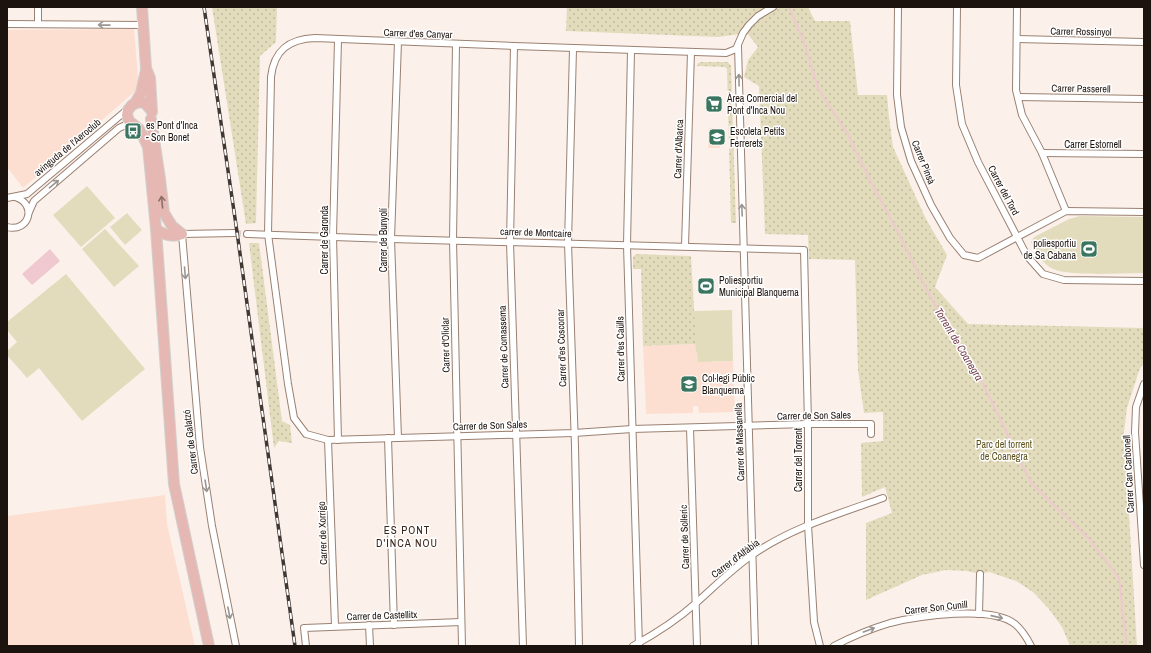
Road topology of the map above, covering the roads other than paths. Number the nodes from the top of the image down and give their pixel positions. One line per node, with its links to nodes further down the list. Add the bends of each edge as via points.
1 (38, 7): 8 (street)
2 (142, 7): 9 (main road)
3 (773, 7): 15 (street, via 752,21 744,31)
4 (898, 7): 41 (street, Carrer Pinsà, via 897,95 901,126 911,161 931,205 950,238 964,255 978,258)
5 (957, 7): 41 (street, Carrer del Tord, via 956,85 962,124 978,162)
6 (1017, 7): 11 (street)
7 (7, 24): 8 (street)
8 (38, 24): 9 (street, one-way to 8)
9 (143, 25): 20 (main road)
10 (338, 40): 12 (street, Carrer d'es Canyar); 38 (street, Carrer d'es Canyar, via 304,38 280,51 272,65); 40 (street, Carrer de Garonda)
11 (1017, 40): 13 (street, Carrer Rossinyol); 21 (street)
12 (398, 42): 14 (street, Carrer d'es Canyar); 42 (street, Carrer de Bunyolí)
13 (1144, 42)
14 (456, 44): 16 (street, Carrer d'es Canyar); 43 (street, Carrer d'Oliclar)
15 (739, 44): 19 (street, Carrer d'es Canyar, via 733,51 726,53); 48 (street, Carrer de Massanella, one-way to 15)
16 (514, 46): 17 (street, Carrer d'es Canyar); 44 (street, Carrer de Comassema)
17 (573, 48): 18 (street, Carrer d'es Canyar); 45 (street, Carrer d'es Cosconar)
18 (631, 51): 19 (street, Carrer d'es Canyar); 46 (street, Carrer d'es Caülls)
19 (691, 52): 47 (street, Carrer d'Albarca)
20 (146, 68): 23 (main road, via 141,93); 24 (main road, via 150,78)
21 (1018, 97): 22 (street, Carrer Passerell); 27 (street, via 1022,115)
22 (1144, 99)
23 (133, 105): 24 (main road, via 145,103); 25 (main road, via 128,115 129,121); 29 (street, avinguda de l'Aeroclub, via 27,194)
24 (150, 117): 25 (main road, via 141,126); 26 (main road); 39 (main road, one-way to 24, via 164,213)
25 (134, 125): 26 (main road, via 139,128); 32 (street, avinguda de l'Aeroclub, one-way to 25, via 34,201 113,133 128,124)
26 (148, 147): 35 (main road)
27 (1042, 153): 28 (street, Carrer Estornell); 31 (street)
28 (1144, 154)
29 (16, 196): 30 (street, avinguda de l'Aeroclub); 32 (street, via 24,200)
30 (7, 198)
31 (1066, 211): 33 (street); 41 (street, Carrer Pinsà)
32 (29, 212): 34 (street, avinguda de l'Aeroclub, via 23,224 15,228)
33 (1144, 212)
34 (7, 227)
35 (156, 230): 39 (main road, via 168,236); 50 (main road)
36 (235, 233): 39 (street)
37 (247, 234): 38 (street, carrer de Montcaire)
38 (268, 234): 40 (street, carrer de Montcaire); 63 (street, Carrer de Son Sales, via 294,418 306,434)
39 (179, 235): 50 (main road, via 166,243); 78 (street, Carrer de Galatzó, one-way to 78, via 200,447 212,526)
40 (333, 236): 42 (street, carrer de Montcaire); 64 (street, Carrer de Garonda)
41 (1018, 236): 51 (street, Carrer del Tord, via 1028,256 1043,274 1064,280)
42 (391, 239): 43 (street, carrer de Montcaire); 62 (street, Carrer de Bunyolí)
43 (453, 240): 44 (street, carrer de Montcaire); 60 (street, Carrer d'Oliclar)
44 (510, 242): 45 (street, carrer de Montcaire); 59 (street, Carrer de Comassema)
45 (568, 243): 46 (street, carrer de Montcaire); 57 (street, Carrer d'es Cosconar)
46 (627, 245): 47 (street, carrer de Montcaire); 56 (street, Carrer d'es Caülls)
47 (685, 246): 48 (street, carrer de Montcaire)
48 (744, 249): 49 (street, carrer de Montcaire); 54 (street, Carrer de Massanella)
49 (804, 250): 53 (street, Carrer del Torrent)
50 (158, 254): 77 (main road, via 174,484)
51 (1144, 281)
52 (1144, 384): 68 (street, Carrer Can Carbonell, via 1136,407 1136,432)
53 (808, 424): 54 (street, Carrer de Son Sales); 58 (street, Carrer de Son Sales, via 871,424); 66 (street, Carrer del Torrent)
54 (749, 426): 55 (street, Carrer de Son Sales); 67 (street, Carrer de Massanella)
55 (690, 428): 56 (street, Carrer de Son Sales); 70 (street, Carrer de Solleric)
56 (632, 429): 57 (street, Carrer de Son Sales); 76 (street, Carrer d'es Caülls)
57 (574, 433): 59 (street, Carrer de Son Sales); 83 (street, Carrer d'es Cosconar)
58 (871, 434)
59 (515, 435): 60 (street, Carrer de Son Sales); 82 (street, Carrer de Comassema)
60 (457, 436): 62 (street, Carrer de Son Sales); 72 (street, Carrer d'Oliclar)
61 (388, 438): 62 (street, Carrer de Son Sales); 64 (street, Carrer de Son Sales); 74 (street)
62 (398, 438)
63 (328, 440): 64 (street, Carrer de Son Sales); 75 (street, Carrer de Xorrigo)
64 (338, 440)
65 (883, 498): 66 (street, Carrer d'Alfàbia)
66 (808, 525): 67 (street, Carrer d'Alfàbia); 86 (street, Carrer del Torrent, via 814,622)
67 (753, 554): 70 (street, Carrer d'Alfàbia); 85 (street, Carrer de Massanella)
68 (1144, 565)
69 (980, 574): 71 (street)
70 (696, 603): 76 (street, Carrer d'Alfàbia); 84 (street, Carrer de Solleric)
71 (979, 614): 87 (street, Carrer Son Cunill, one-way to 71, via 872,629 911,619); 88 (street, Carrer Son Cunill, one-way to 88, via 1000,617 1015,624 1025,634)
72 (460, 622): 74 (street, Carrer de Castellitx); 81 (street, Carrer d'Oliclar)
73 (369, 625): 74 (street, Carrer de Castellitx); 75 (street, Carrer de Castellitx); 80 (street)
74 (394, 625)
75 (335, 626): 79 (street, Carrer de Castellitx, via 304,628)
76 (637, 645)
77 (209, 646)
78 (236, 646)
79 (306, 646)
80 (370, 646)
81 (462, 646)
82 (523, 646)
83 (579, 646)
84 (697, 646)
85 (755, 646)
86 (820, 646)
87 (834, 646)
88 (1031, 646)

